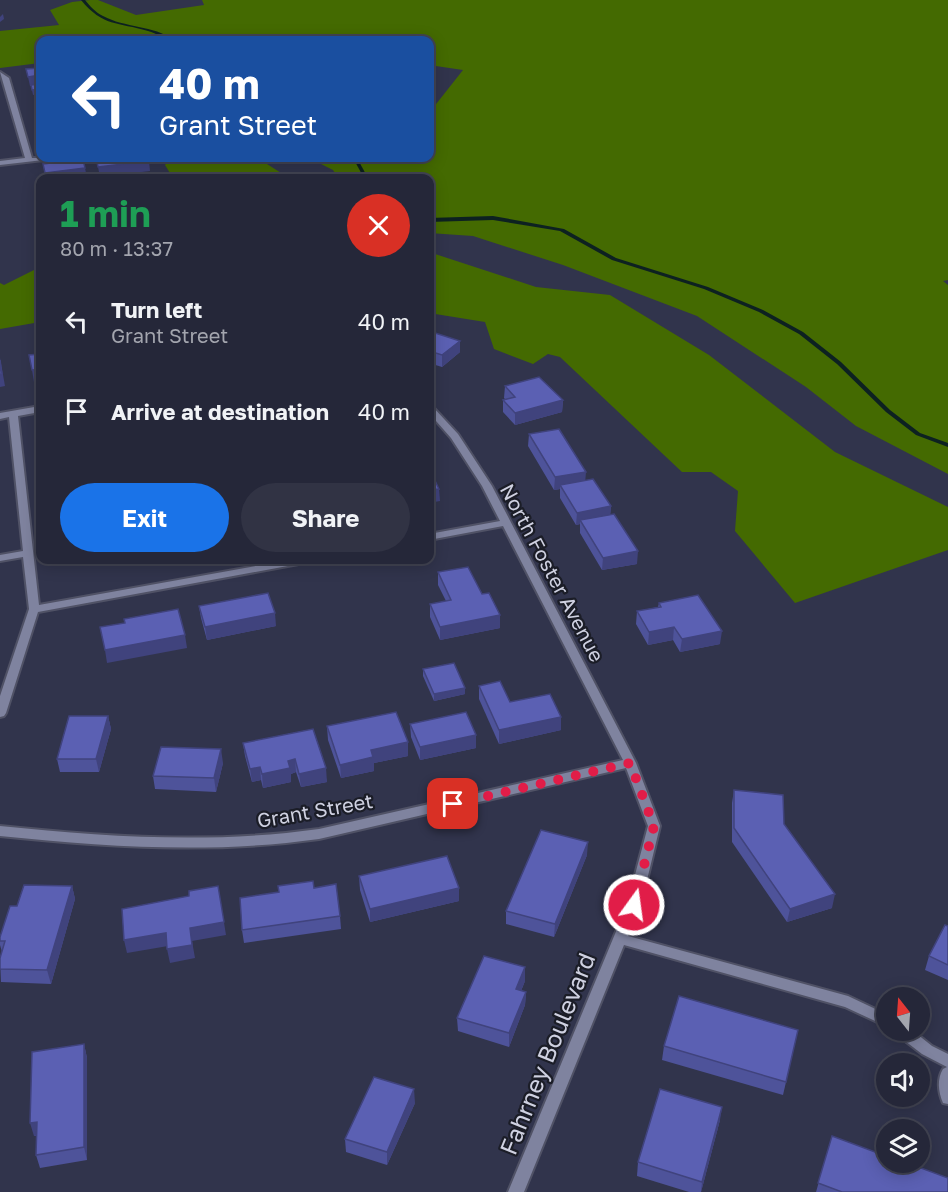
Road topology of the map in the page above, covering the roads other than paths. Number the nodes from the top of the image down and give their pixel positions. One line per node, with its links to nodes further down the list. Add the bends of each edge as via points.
1 (3, 76): 3 (street)
2 (36, 159): 3 (street)
3 (29, 160): 4 (street)
4 (0, 163)
5 (36, 410): 7 (street)
6 (434, 413): 9 (street, North Foster Avenue, via 455,436)
7 (13, 414): 8 (street); 11 (street)
8 (0, 416)
9 (505, 523): 10 (street); 16 (street, North Foster Avenue)
10 (434, 536)
11 (28, 553): 12 (street); 14 (street)
12 (0, 558)
13 (282, 564): 14 (street)
14 (34, 609): 15 (street)
15 (0, 713)
16 (630, 763): 17 (street, Grant Street, via 274,842 159,842); 18 (street, Fahrney Boulevard, via 654,826 634,905)
17 (0, 831)
18 (620, 939): 19 (street, via 848,1002); 24 (street, Fahrney Boulevard)
19 (876, 1015)
20 (918, 1041): 21 (street)
21 (948, 1061)
22 (948, 1073): 23 (street)
23 (948, 1098)
24 (516, 1192)

